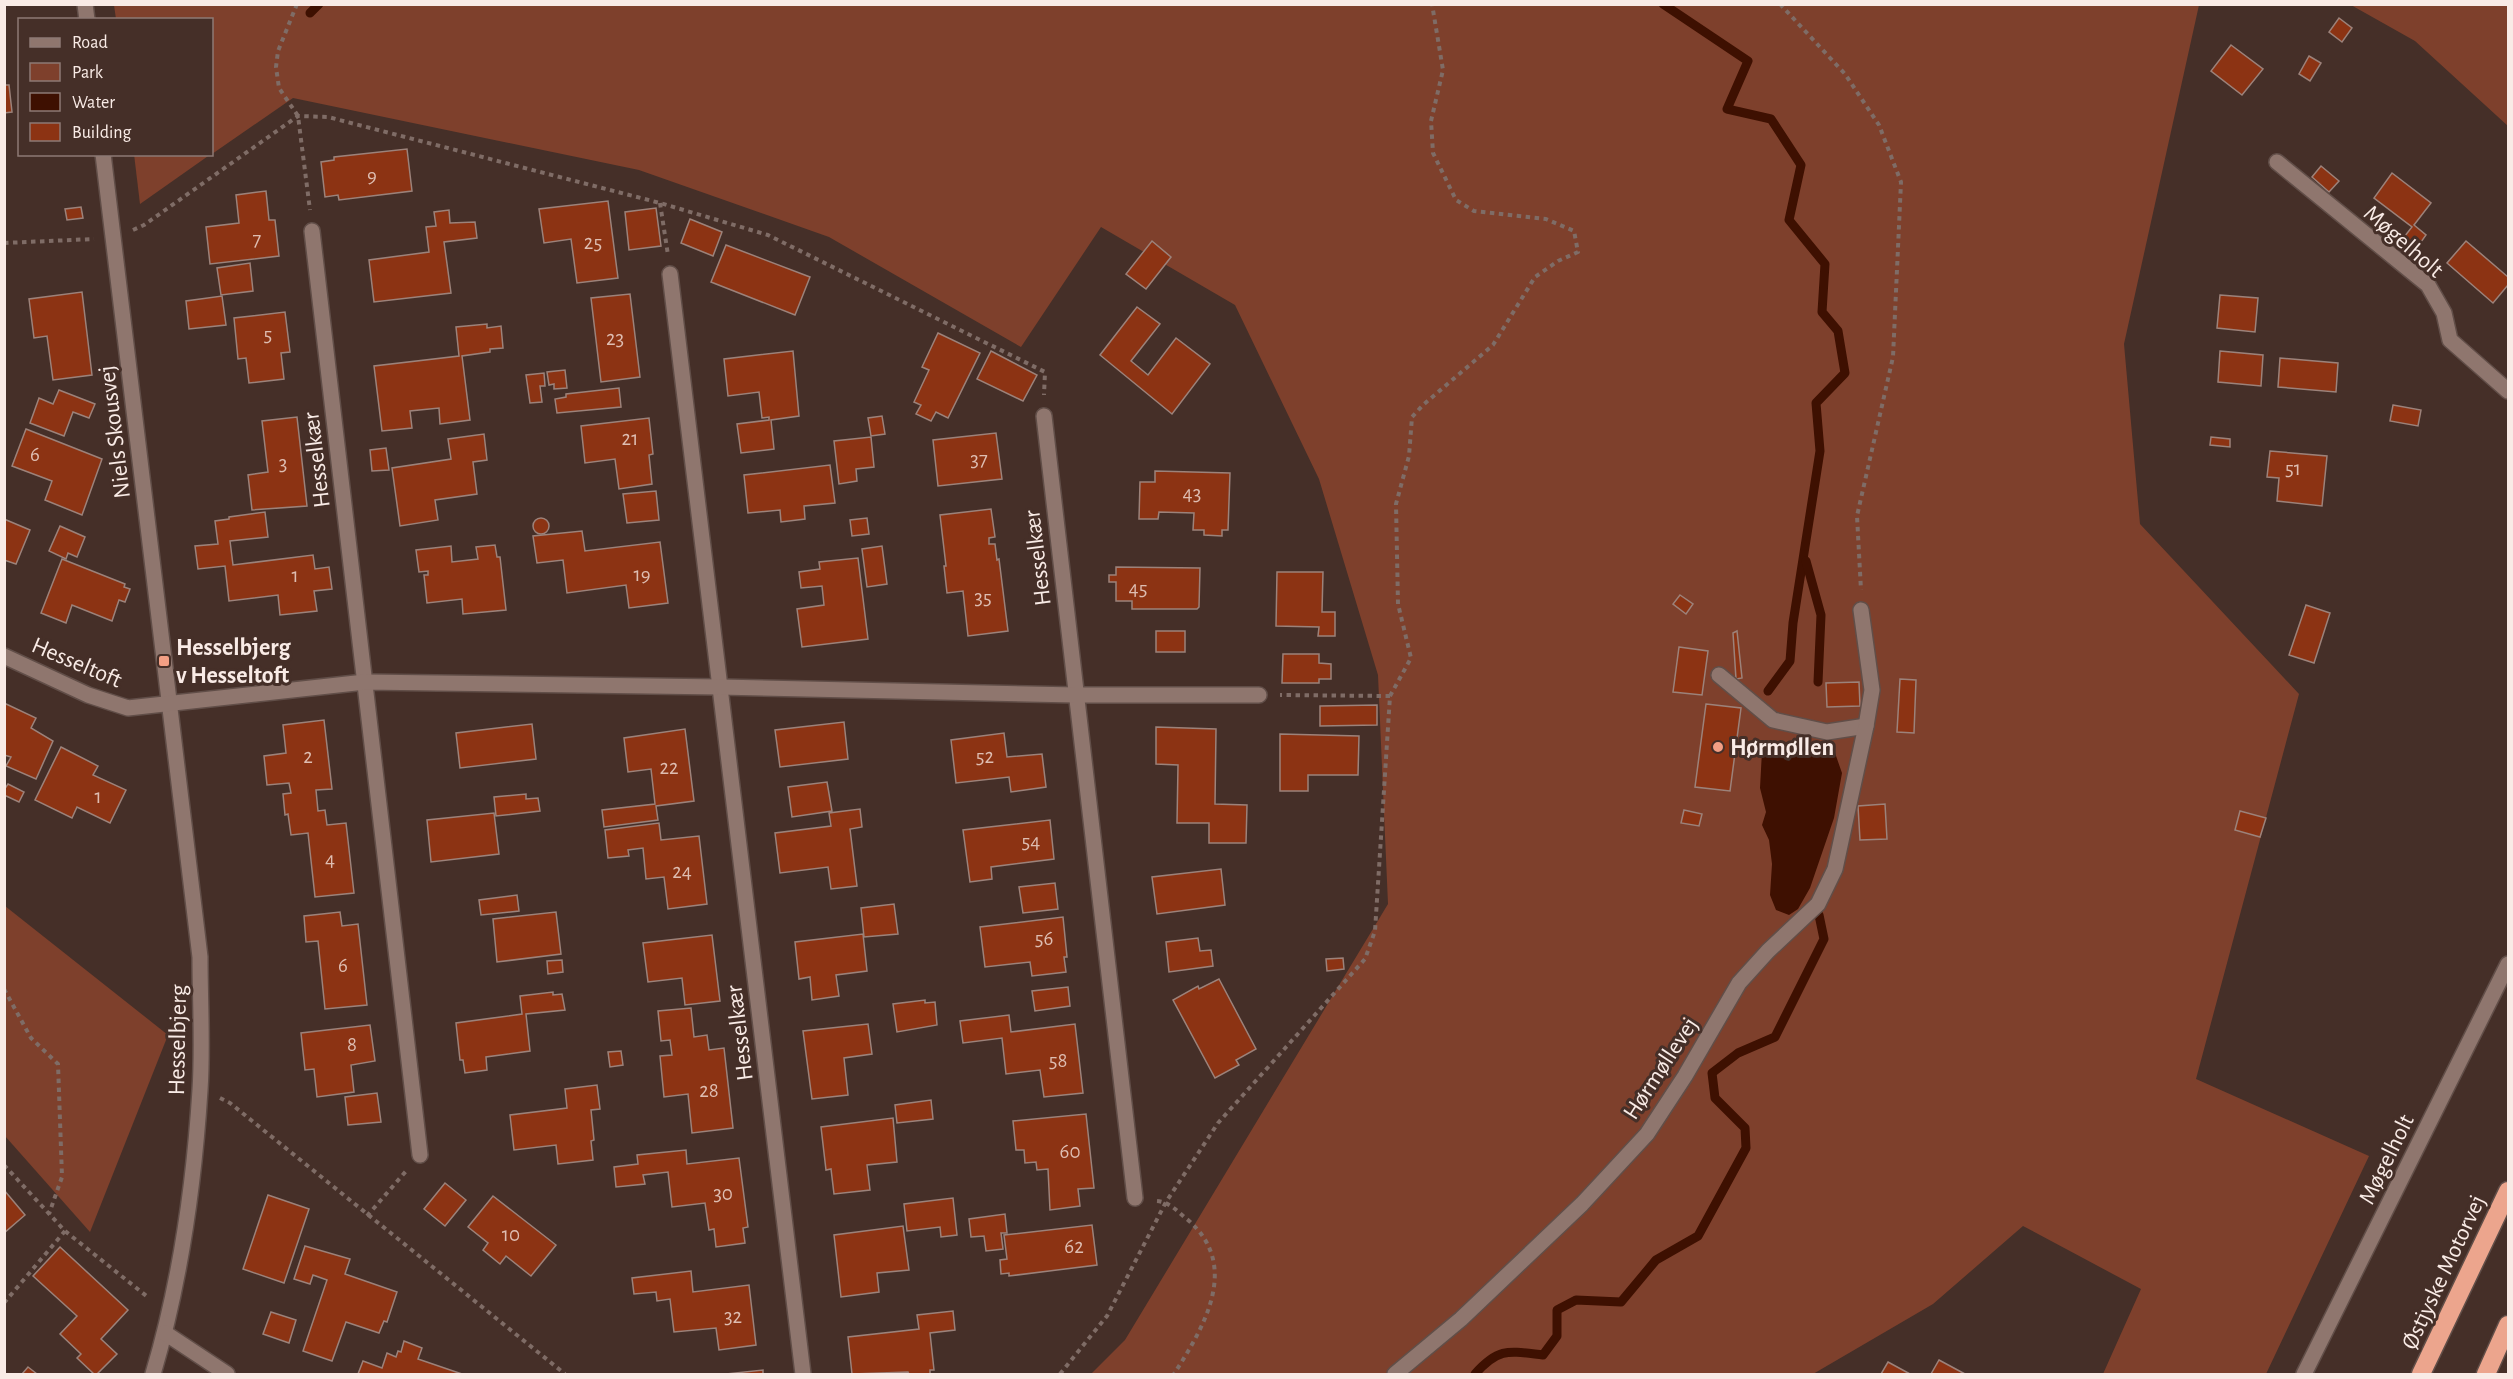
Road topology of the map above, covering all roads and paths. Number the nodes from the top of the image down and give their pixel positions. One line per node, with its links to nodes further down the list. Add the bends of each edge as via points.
1 (297, 4): 4 (path, via 278,51 276,67 279,88)
2 (1432, 4): 22 (path, via 1443,70 1431,121 1433,153 1456,200 1474,211 1546,219 1574,231 1578,252 1535,277 1493,345 1412,417 1408,456 1395,504 1398,604 1411,658)
3 (1780, 4): 15 (path, via 1845,74 1879,125 1901,182 1893,357 1857,516)
4 (298, 116): 7 (path, via 328,117); 8 (path); 9 (path, via 144,225)
5 (103, 156): 9 (street, Niels Skousvej)
6 (2277, 162): 13 (street, Møgelholt, via 2428,285 2444,314 2450,340)
7 (660, 203): 12 (path); 14 (path, via 768,235 1045,372)
8 (312, 231): 18 (street, Hesselkær)
9 (113, 238): 10 (path); 23 (street, Niels Skousvej)
10 (6, 243): 11 (path)
11 (4, 250)
12 (670, 274): 19 (street, Hesselkær)
13 (2508, 391)
14 (1044, 416): 20 (street, Hesselkær)
15 (1862, 610): 24 (street, Hørmøllevej, via 1872,690)
16 (4, 656): 23 (street, Hesseltoft, via 88,695 128,708)
17 (1719, 675): 24 (street, via 1773,720 1827,732)
18 (365, 682): 19 (street); 23 (street); 28 (street, Hesselkær)
19 (720, 687): 20 (street); 42 (street, Hesselkær)
20 (1076, 695): 21 (street); 31 (street, Hesselkær)
21 (1258, 695): 22 (path)
22 (1390, 696): 32 (path, via 1375,931 1365,959 1218,1123)
23 (169, 704): 27 (street, Hesselbjerg, via 200,957)
24 (1866, 726): 45 (street, Hørmøllevej, via 1835,869 1818,904 1739,983 1647,1134 1582,1204 1461,1319)
25 (2508, 964): 46 (street, Møgelholt)
26 (4, 989): 33 (path, via 31,1038 58,1064 62,1177)
27 (200, 1089): 34 (path, via 230,1103); 38 (street, Hesselbjerg, via 189,1205)
28 (420, 1155): 34 (path)
29 (4, 1165): 33 (path)
30 (2508, 1191): 47 (highway, Østjyske Motorvej)
31 (1135, 1198)
32 (1166, 1202): 43 (path, via 1107,1316); 44 (path, via 1202,1232 1213,1254 1215,1288 1199,1335)
33 (49, 1214): 35 (path)
34 (367, 1216): 41 (path)
35 (65, 1231): 36 (path); 38 (path, via 150,1299)
36 (4, 1303)
37 (2508, 1325): 48 (highway)
38 (165, 1333): 39 (street, Hesselbjerg); 40 (street)
39 (153, 1374)
40 (227, 1374)
41 (565, 1374)
42 (803, 1374)
43 (1060, 1374)
44 (1174, 1374)
45 (1395, 1374)
46 (2304, 1374)
47 (2421, 1374)
48 (2486, 1374)

